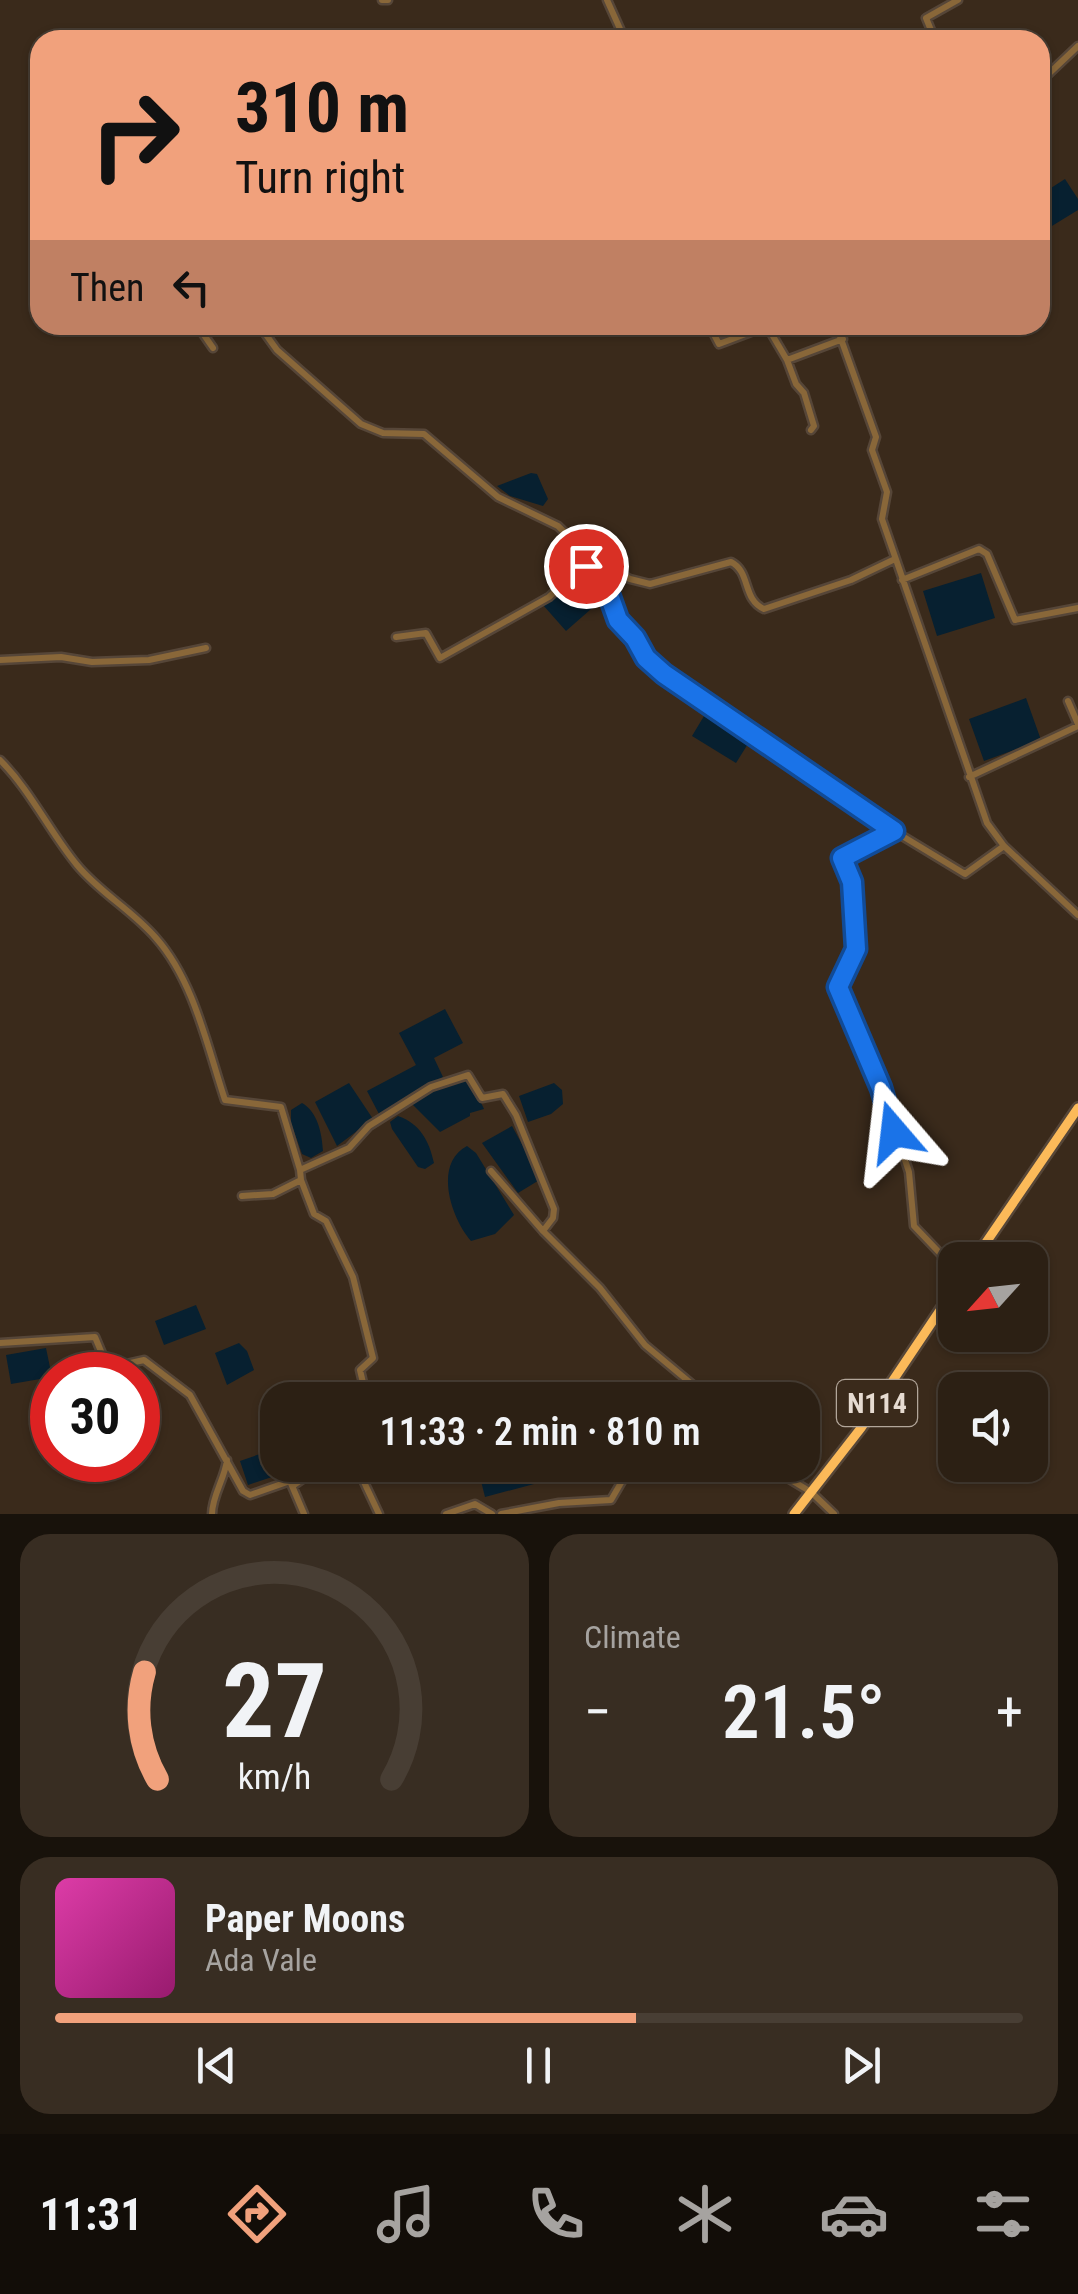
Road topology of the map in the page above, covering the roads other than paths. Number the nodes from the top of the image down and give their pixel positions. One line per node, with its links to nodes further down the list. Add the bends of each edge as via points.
1 (607, 0): 3 (street)
2 (958, 0): 4 (street, via 926,18)
3 (620, 30)
4 (931, 30)
5 (1078, 46): 6 (street)
6 (1050, 73)
7 (204, 335): 14 (street)
8 (266, 335): 17 (street, via 361,424 383,434 424,434 486,488 558,526)
9 (714, 335): 10 (street, via 718,344)
10 (742, 335)
11 (772, 335): 15 (street)
12 (841, 335): 13 (street)
13 (843, 338): 15 (street); 18 (street, via 876,437 872,450 887,492 882,519)
14 (213, 348)
15 (787, 360): 16 (street, via 808,404)
16 (811, 430)
17 (592, 558): 18 (street, via 650,584 731,562 742,570 751,600 764,609); 19 (street)
18 (895, 559): 20 (street)
19 (586, 566): 22 (street, via 549,597 440,658 426,634); 29 (street, via 608,592 612,614 655,666)
20 (902, 580): 21 (street, via 979,549 1016,620); 28 (street)
21 (1078, 608)
22 (396, 637)
23 (206, 648): 24 (street, via 149,660)
24 (0, 660)
25 (1068, 701): 26 (street)
26 (1078, 724): 28 (street)
27 (0, 760): 33 (street, via 25,785 74,861 172,959 225,1100 281,1108)
28 (970, 777): 30 (street, via 987,823)
29 (894, 831): 30 (street, via 965,874); 39 (street, via 842,858 852,882 856,949 838,987 908,1172 914,1226)
30 (1004, 846): 31 (street)
31 (1078, 915)
32 (1078, 1108): 38 (highway)
33 (300, 1170): 35 (street); 37 (street, via 348,1148 369,1126 431,1087 470,1075 482,1098 503,1094 516,1116 555,1214)
34 (491, 1170): 37 (street)
35 (301, 1180): 36 (street, via 273,1194); 42 (street, via 353,1277 373,1358 360,1370)
36 (242, 1196)
37 (543, 1231): 43 (street, via 644,1345)
38 (986, 1242)
39 (938, 1252)
40 (938, 1313): 50 (highway, N114)
41 (0, 1343): 44 (street, via 96,1337 108,1368 145,1361 190,1395)
42 (362, 1382)
43 (689, 1382)
44 (227, 1460): 49 (street, via 246,1494 286,1481); 51 (street)
45 (298, 1482): 49 (street)
46 (364, 1482): 53 (street)
47 (622, 1482): 56 (street, via 611,1500)
48 (795, 1482): 50 (street)
49 (294, 1485): 52 (street)
50 (812, 1492): 57 (highway, N114); 58 (street)
51 (212, 1514)
52 (304, 1514)
53 (378, 1514)
54 (446, 1514): 55 (street, via 476,1504)
55 (492, 1514)
56 (501, 1514)
57 (794, 1514)
58 (834, 1514)

